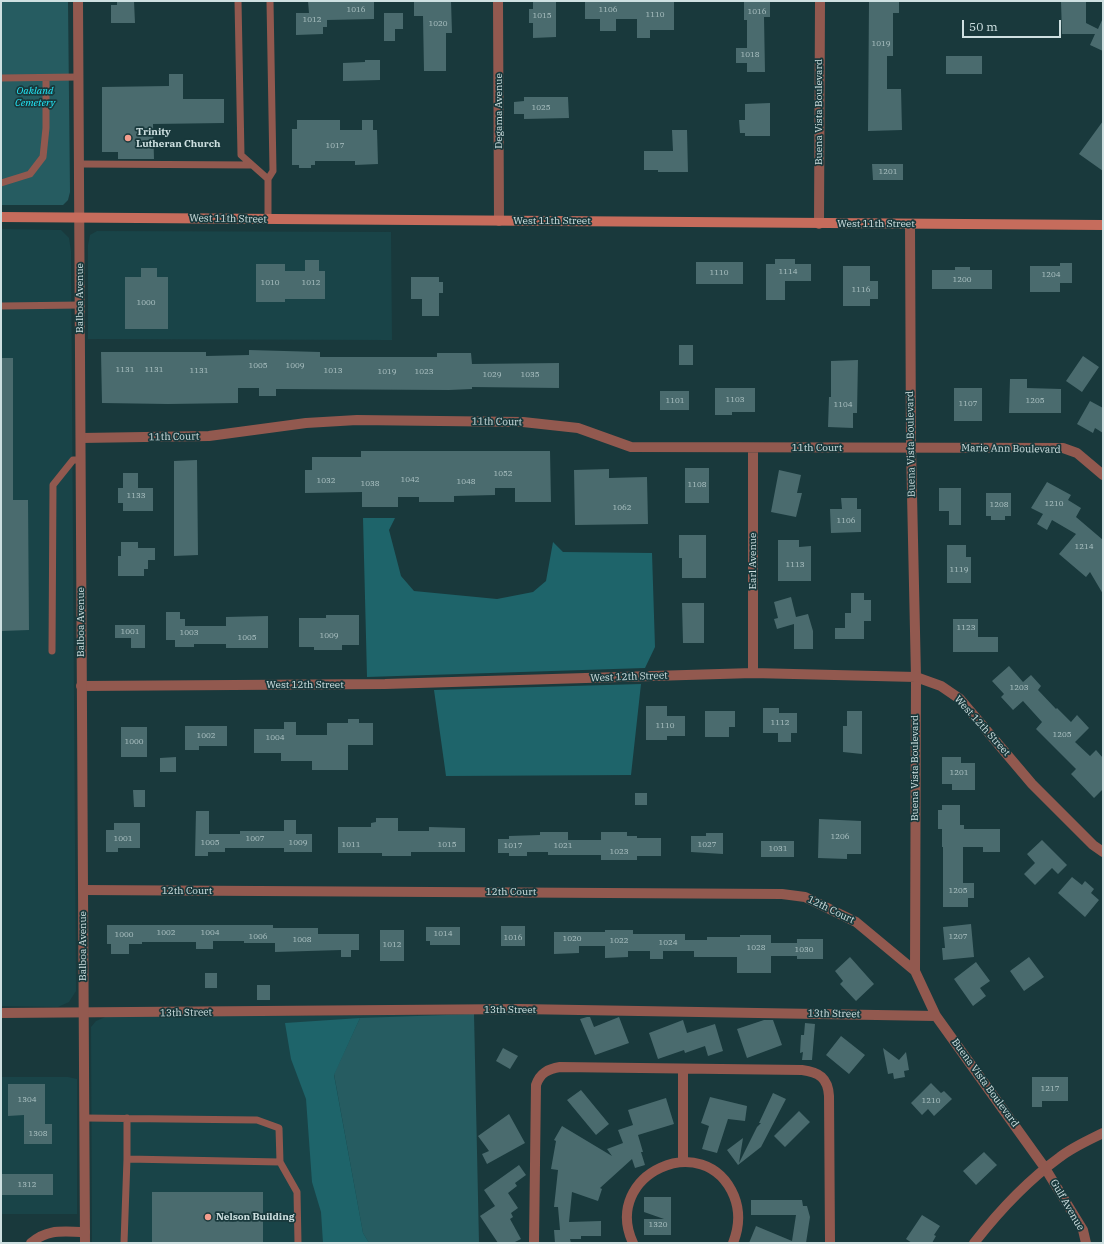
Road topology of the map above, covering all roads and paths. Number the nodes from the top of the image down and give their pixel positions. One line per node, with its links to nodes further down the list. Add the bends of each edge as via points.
1 (78, 1): 6 (street, Balboa Avenue)
2 (238, 1): 10 (lane, via 241,155)
3 (270, 1): 11 (lane, via 273,171)
4 (498, 1): 16 (street, Degama Avenue)
5 (820, 1): 17 (street, Buena Vista Boulevard)
6 (78, 77): 8 (lane); 9 (street, Balboa Avenue)
7 (1, 78): 8 (lane)
8 (46, 78): 12 (lane, via 43,157 30,174)
9 (80, 164): 10 (lane); 14 (street, Balboa Avenue)
10 (252, 165): 11 (lane)
11 (268, 178): 15 (lane)
12 (1, 183)
13 (1, 217): 14 (main road, West 11th Street)
14 (80, 217): 15 (main road, West 11th Street); 21 (street, Balboa Avenue)
15 (268, 219): 16 (main road, West 11th Street)
16 (499, 221): 17 (main road, West 11th Street)
17 (818, 224): 18 (main road, West 11th Street)
18 (910, 224): 19 (main road, West 11th Street); 23 (street, Buena Vista Boulevard)
19 (1103, 225)
20 (1, 306): 21 (lane)
21 (80, 306): 22 (street, Balboa Avenue)
22 (80, 438): 24 (street, 11th Court, via 208,436 306,423 357,420 523,422 578,428 631,447); 25 (street, Balboa Avenue)
23 (910, 448): 24 (street, 11th Court); 26 (street, Marie Ann Boulevard, via 1063,448 1078,454); 29 (street, Buena Vista Boulevard)
24 (753, 449): 28 (street, Earl Avenue)
25 (80, 460): 27 (lane, via 73,460 53,485); 30 (street, Balboa Avenue)
26 (1103, 474)
27 (52, 651)
28 (753, 673): 29 (street, West 12th Street); 30 (street, West 12th Street, via 385,684)
29 (916, 677): 31 (street, West 12th Street, via 941,686 960,699 1032,784); 33 (street, Buena Vista Boulevard)
30 (82, 686): 32 (street, Balboa Avenue)
31 (1103, 852)
32 (83, 890): 33 (street, 12th Court, via 782,894 805,897 856,922); 35 (street, Balboa Avenue)
33 (914, 971): 36 (street, Buena Vista Boulevard)
34 (1, 1013): 35 (street, 13th Street)
35 (84, 1014): 36 (street, 13th Street, via 520,1009); 38 (street, Balboa Avenue)
36 (936, 1016): 44 (street, Buena Vista Boulevard)
37 (684, 1069): 43 (street); 50 (street, via 560,1067 541,1074 536,1090); 53 (street, via 802,1070 815,1072 824,1079 829,1088 830,1105)
38 (86, 1118): 39 (lane); 45 (street, Balboa Avenue)
39 (127, 1118): 41 (lane); 42 (lane, via 257,1120 279,1128)
40 (1103, 1133): 44 (street, via 1061,1156)
41 (127, 1159): 42 (lane); 48 (lane)
42 (280, 1162): 49 (lane, via 297,1192)
43 (683, 1162): 51 (street, via 656,1169 640,1181 628,1201 626,1220); 52 (street, via 699,1164 714,1170 732,1192 738,1208 738,1217)
44 (1045, 1168): 54 (street, via 999,1212); 55 (street, Gulf Avenue, via 1083,1230)
45 (85, 1232): 46 (street, via 46,1233); 47 (street, Balboa Avenue)
46 (31, 1243)
47 (85, 1243)
48 (124, 1243)
49 (298, 1243)
50 (534, 1243)
51 (633, 1243)
52 (732, 1243)
53 (830, 1243)
54 (974, 1243)
55 (1086, 1243)

